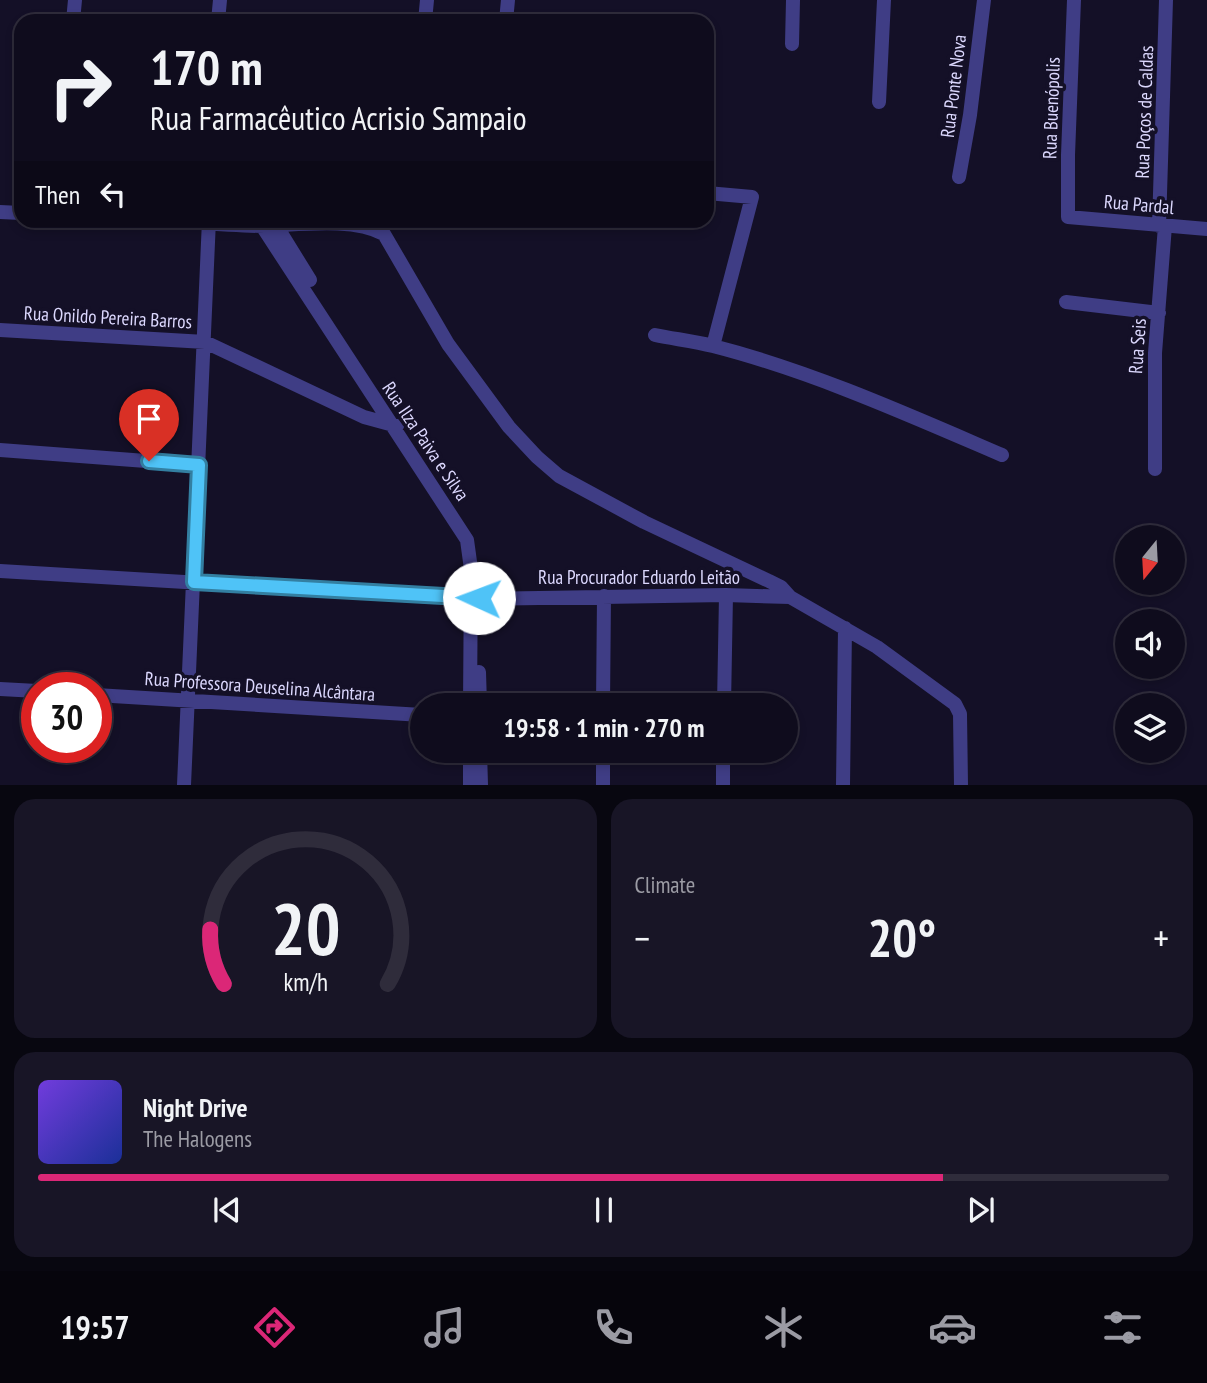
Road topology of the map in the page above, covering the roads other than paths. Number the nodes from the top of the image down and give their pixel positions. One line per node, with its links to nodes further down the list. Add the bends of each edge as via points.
1 (793, 0): 6 (street)
2 (884, 0): 7 (street)
3 (984, 0): 8 (street, Rua Ponte Nova)
4 (1074, 0): 10 (street, Rua Buenópolis)
5 (1166, 0): 11 (street, Rua Poços de Caldas)
6 (792, 44)
7 (879, 102)
8 (959, 177)
9 (714, 194): 21 (street, via 752,197)
10 (1068, 217): 11 (street, Rua Pardal)
11 (1162, 226): 15 (street, Rua Pardal); 17 (street, Rua Seis)
12 (209, 228): 20 (street)
13 (271, 228): 22 (street, Rua Ilza Paiva e Silva)
14 (369, 228): 31 (street, via 384,233 448,344 537,457 586,491 769,581)
15 (1207, 229)
16 (1066, 302): 17 (street)
17 (1158, 313): 26 (street, Rua Seis)
18 (0, 330): 20 (street, Rua Onildo Pereira Barros)
19 (655, 335): 21 (street)
20 (205, 342): 22 (street, Rua Onildo Pereira Barros, via 364,417); 25 (street)
21 (713, 346): 24 (street, via 911,415)
22 (399, 427): 32 (street, Rua Ilza Paiva e Silva, via 473,534 478,557)
23 (0, 450): 25 (street)
24 (1002, 455)
25 (199, 465): 28 (street)
26 (1155, 469)
27 (0, 570): 28 (street, Rua Procurador Eduardo Leitão)
28 (194, 582): 32 (street, Rua Procurador Eduardo Leitão); 41 (street)
29 (726, 595): 30 (street, Rua Procurador Eduardo Leitão); 31 (street, Rua Procurador Eduardo Leitão); 39 (street)
30 (604, 596): 32 (street, Rua Procurador Eduardo Leitão); 38 (street)
31 (790, 597): 33 (street, Rua Procurador Eduardo Leitão)
32 (475, 598): 36 (street, Rua Ilza Paiva e Silva); 37 (street, Rua Ilza Paiva e Silva)
33 (845, 628): 52 (street); 53 (street, Rua Procurador Eduardo Leitão, via 900,662 958,708)
34 (0, 689): 35 (street)
35 (21, 690)
36 (471, 693)
37 (479, 693)
38 (603, 693)
39 (724, 693)
40 (112, 696): 41 (street, Rua Professora Deuselina Alcântara)
41 (189, 701): 42 (street, Rua Professora Deuselina Alcântara); 47 (street)
42 (410, 714)
43 (470, 763): 48 (street)
44 (480, 763): 49 (street)
45 (603, 763): 50 (street)
46 (723, 763): 51 (street)
47 (184, 785)
48 (470, 785)
49 (481, 785)
50 (603, 785)
51 (723, 785)
52 (843, 785)
53 (961, 785)

